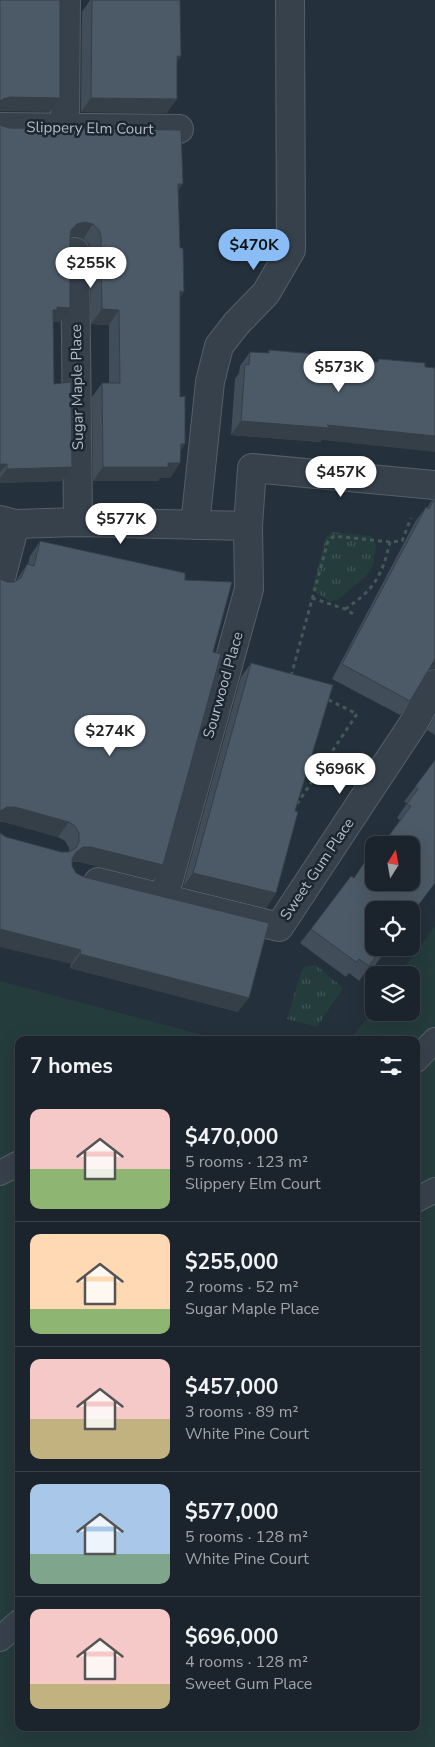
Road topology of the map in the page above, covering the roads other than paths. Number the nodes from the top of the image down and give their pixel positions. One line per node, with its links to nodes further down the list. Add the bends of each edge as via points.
1 (66, 0): 4 (street)
2 (290, 0): 10 (street, via 290,250 266,293 219,346 210,382)
3 (0, 127): 4 (street, Slippery Elm Court)
4 (65, 127): 5 (street, Slippery Elm Court)
5 (179, 129)
6 (76, 252): 9 (street, Sugar Maple Place)
7 (435, 485): 11 (street, Sourwood Place, via 252,468)
8 (8, 522): 9 (street); 12 (street)
9 (78, 522): 10 (street)
10 (195, 526): 11 (street)
11 (248, 526): 15 (street, Sourwood Place, via 249,589)
12 (0, 582)
13 (435, 684): 15 (street, Sweet Gum Place, via 413,724 278,926)
14 (77, 877): 15 (street)
15 (164, 897)
16 (435, 1040): 17 (lane)
17 (420, 1056)
18 (15, 1165): 19 (lane)
19 (0, 1173)
20 (435, 1190): 21 (lane)
21 (420, 1198)
22 (15, 1626): 23 (lane)
23 (0, 1639)

